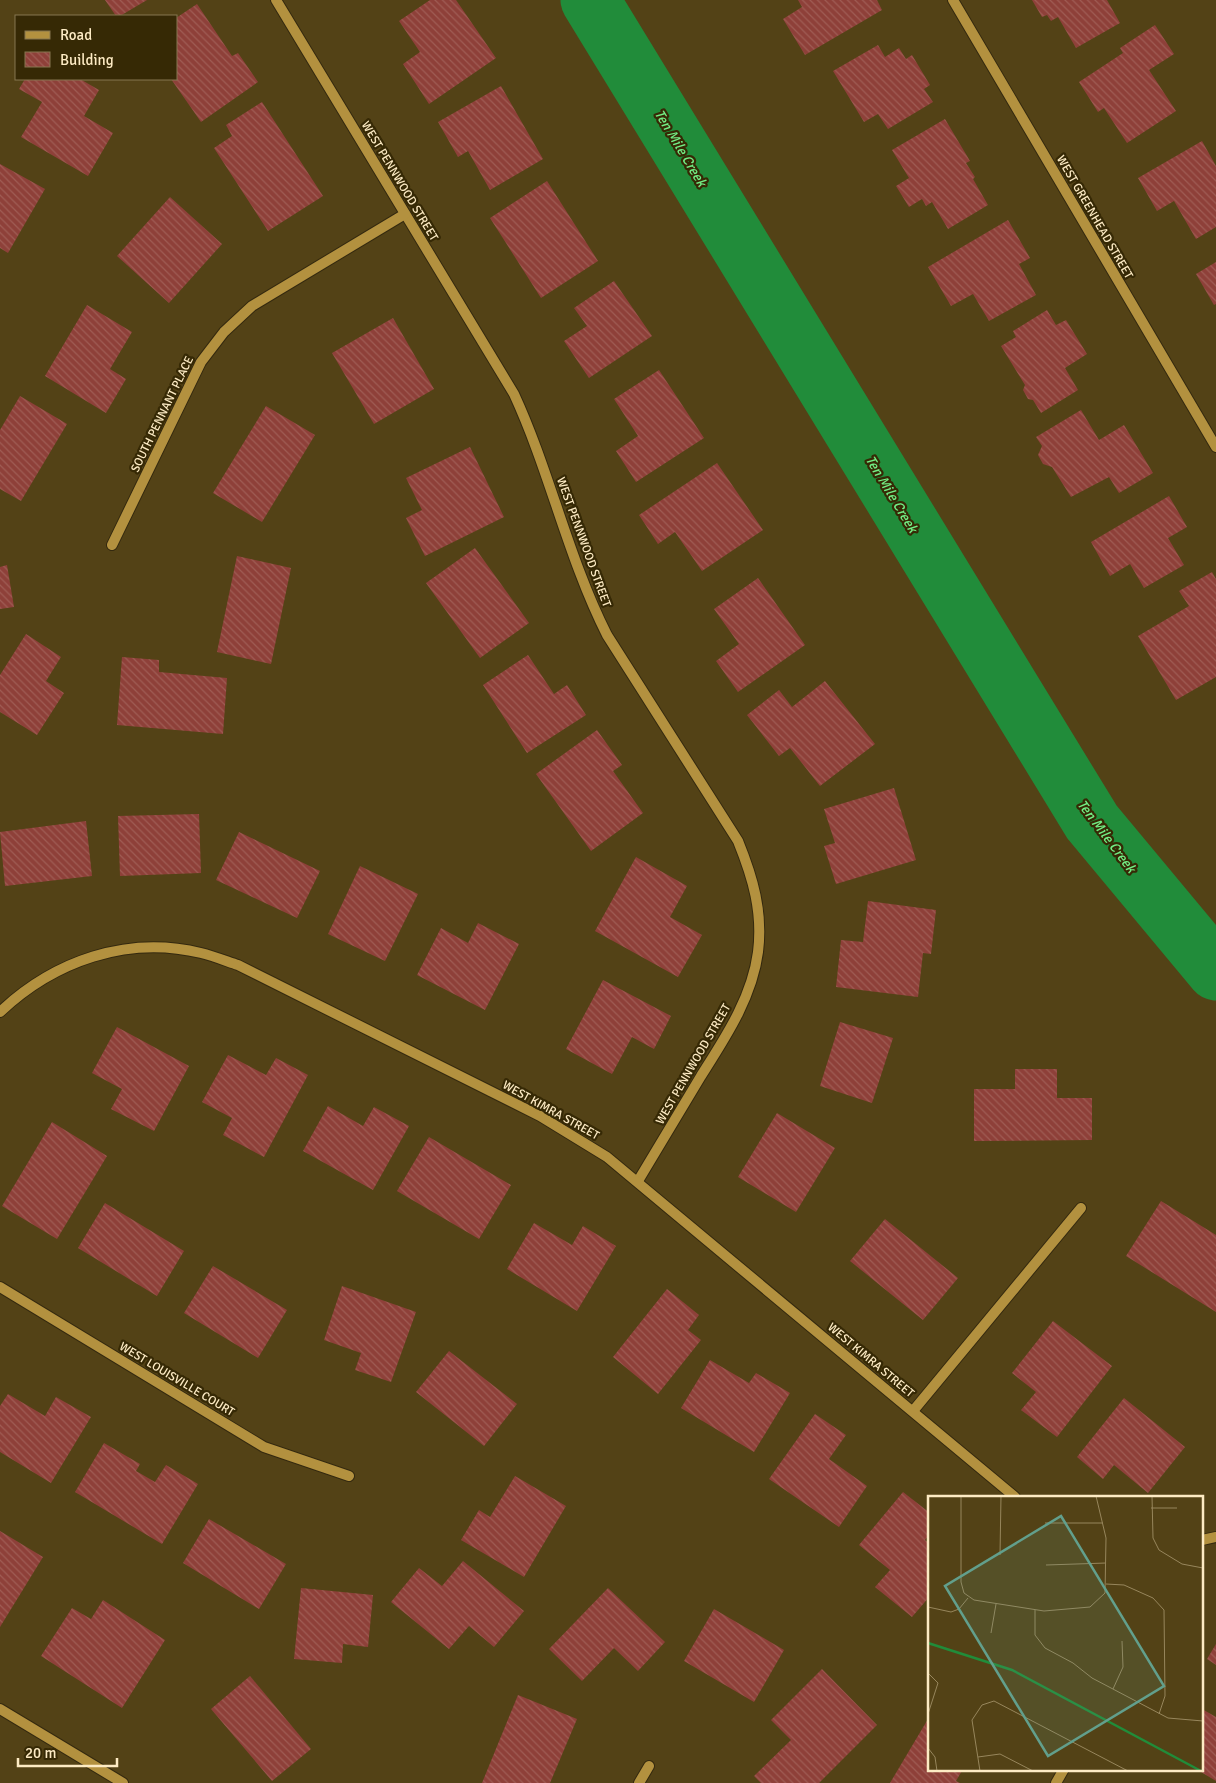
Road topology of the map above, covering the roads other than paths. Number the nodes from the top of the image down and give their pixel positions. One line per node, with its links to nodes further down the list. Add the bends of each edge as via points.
1 (276, 0): 3 (street, WEST PENNWOOD STREET)
2 (953, 0): 4 (street, WEST GREENHEAD STREET)
3 (405, 214): 5 (street, SOUTH PENNANT PLACE, via 252,306 224,332 201,362); 7 (street, WEST PENNWOOD STREET, via 514,394 530,428 589,600 607,634 738,841 753,877 759,915 758,944 749,990 733,1025)
4 (1216, 447)
5 (112, 545)
6 (0, 1012): 7 (street, WEST KIMRA STREET, via 20,993 53,971 88,957 125,949 163,947 201,953 238,965 540,1116 607,1157)
7 (638, 1181): 10 (street, WEST KIMRA STREET)
8 (1081, 1208): 10 (street)
9 (0, 1288): 11 (street, WEST LOUISVILLE COURT, via 264,1447)
10 (913, 1411): 12 (street, WEST KIMRA STREET)
11 (349, 1476)
12 (1013, 1496)
13 (0, 1709): 16 (street)
14 (649, 1766): 17 (street)
15 (1063, 1770): 18 (street)
16 (123, 1783)
17 (638, 1783)
18 (1056, 1783)

